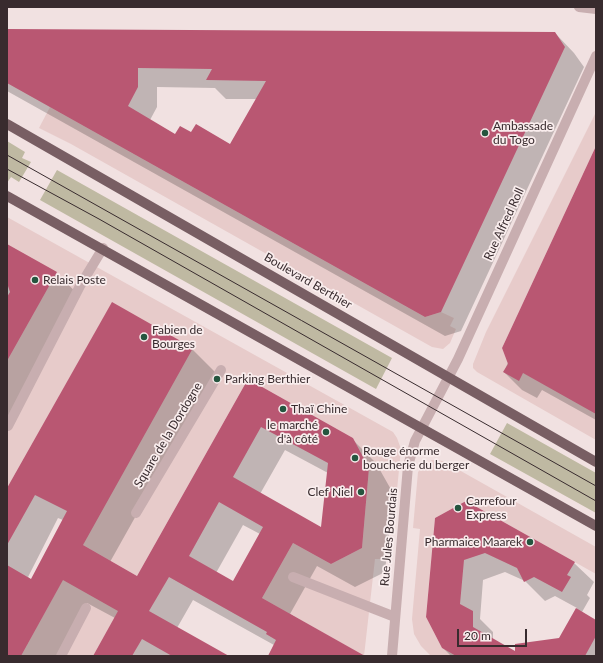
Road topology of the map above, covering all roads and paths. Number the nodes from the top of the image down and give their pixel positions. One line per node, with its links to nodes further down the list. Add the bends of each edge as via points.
1 (578, 7): 2 (street)
2 (596, 9)
3 (596, 56): 8 (street, Rue Alfred Roll)
4 (7, 124): 8 (main road, Boulevard Berthier)
5 (7, 196): 6 (main road)
6 (103, 248): 10 (street, via 80,286); 11 (main road)
7 (221, 370): 13 (street, Square de la Dordogne)
8 (448, 377): 9 (street, Rue Alfred Roll); 12 (main road, Boulevard Berthier)
9 (434, 402): 11 (street, Rue Jules Bourdais)
10 (8, 426)
11 (420, 427): 14 (main road); 17 (street, Rue Jules Bourdais, via 408,466)
12 (596, 462)
13 (136, 513)
14 (596, 526)
15 (293, 577): 17 (street)
16 (86, 608): 18 (street)
17 (395, 617): 19 (street, Rue Jules Bourdais)
18 (61, 656)
19 (392, 656)

